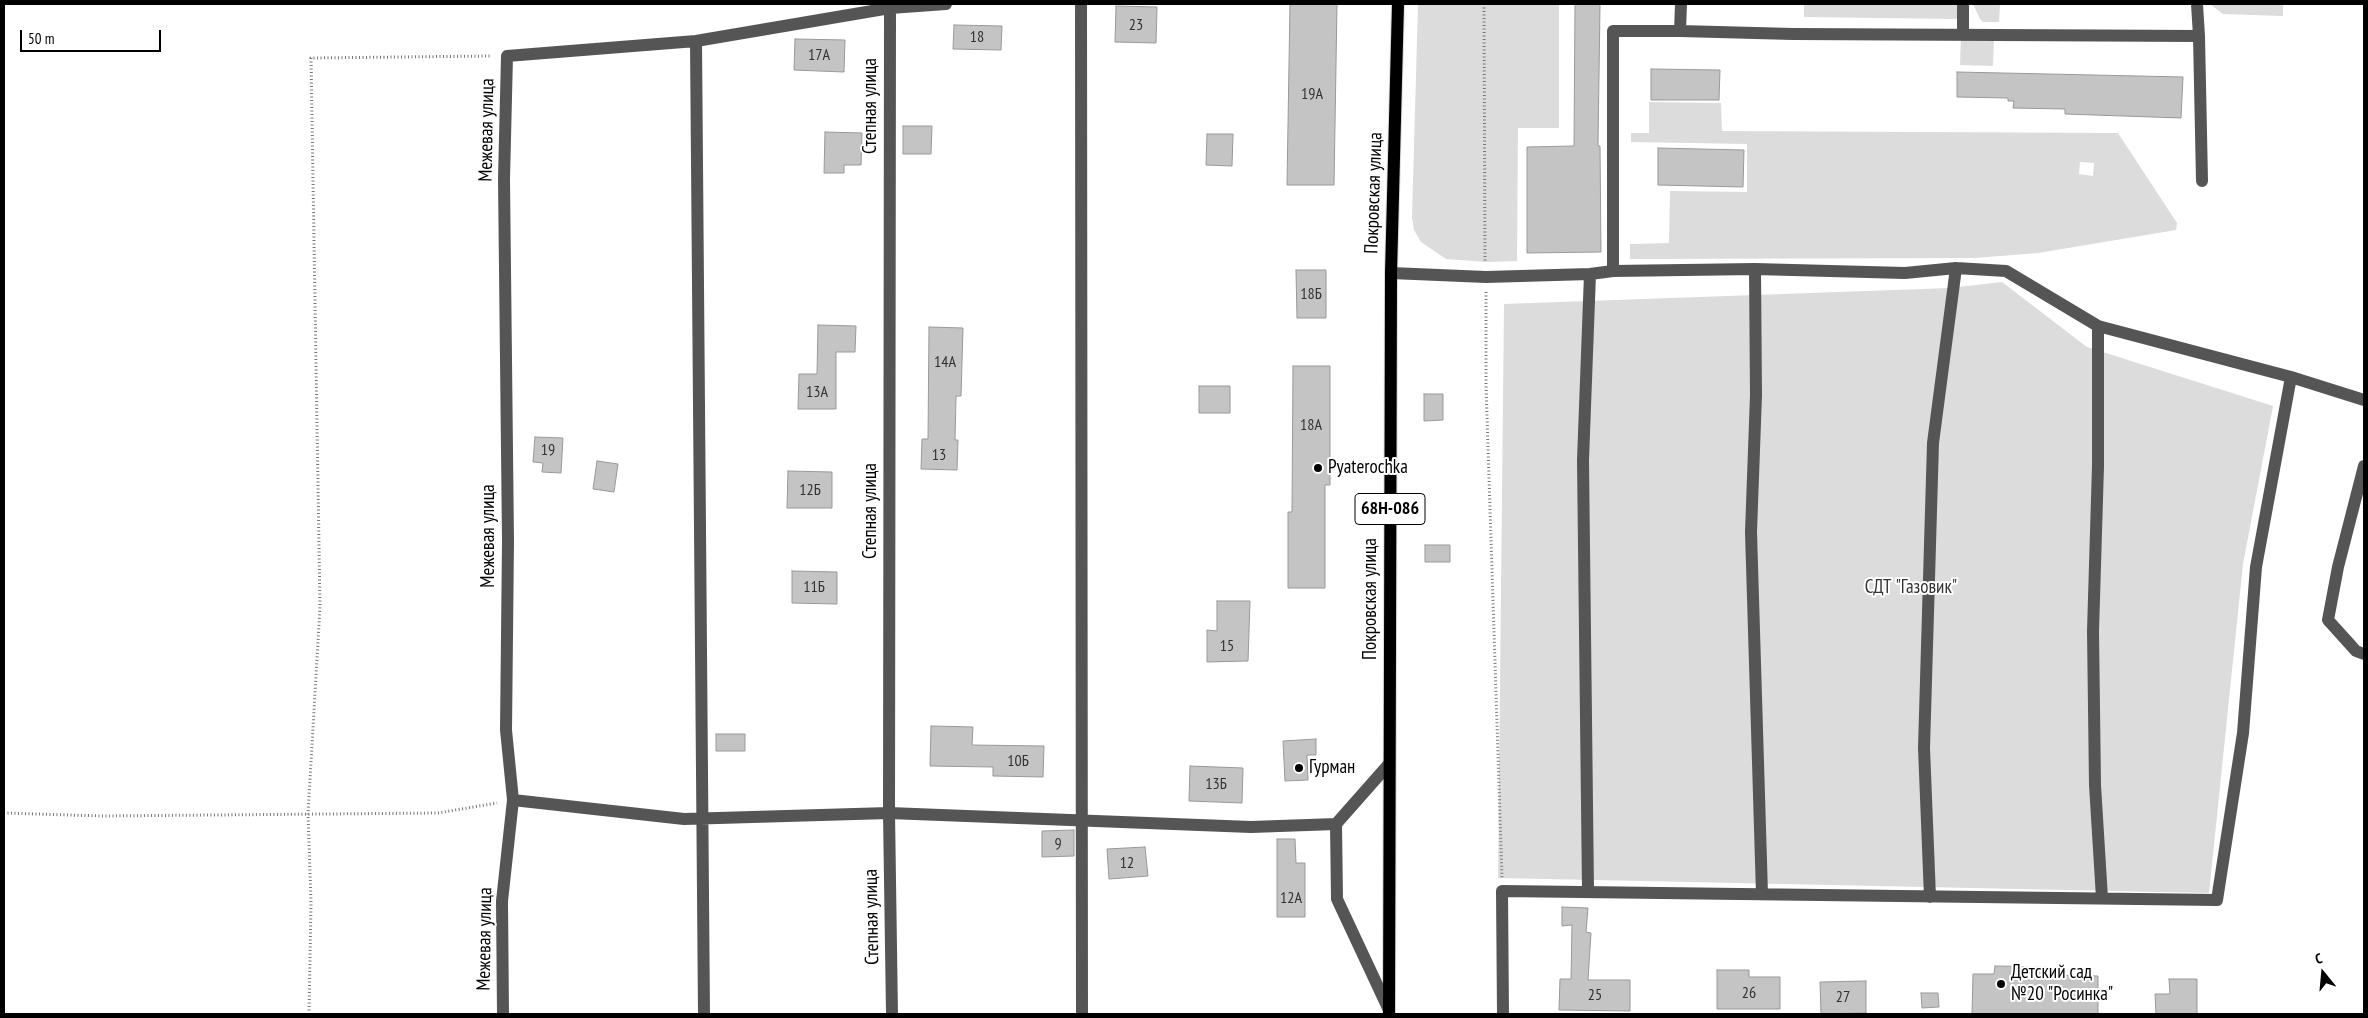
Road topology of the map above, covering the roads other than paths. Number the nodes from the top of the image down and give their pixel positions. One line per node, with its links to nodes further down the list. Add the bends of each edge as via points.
1 (946, 4): 7 (street)
2 (1081, 4): 27 (street)
3 (1398, 4): 16 (main road, Покровская улица / 68Н-086)
4 (1681, 4): 8 (street)
5 (1963, 4): 9 (street)
6 (2197, 4): 10 (street)
7 (890, 8): 11 (street); 25 (street, Степная улица)
8 (1680, 31): 9 (street); 15 (street, via 1613,31)
9 (1963, 34): 10 (street)
10 (2199, 36): 12 (street)
11 (696, 41): 24 (street, Межевая улица, via 507,56 504,179 508,531 506,730); 26 (street)
12 (2202, 181)
13 (1956, 268): 14 (street, via 1905,273); 18 (street, via 2006,271); 31 (street, via 1933,443 1924,748)
14 (1755, 269): 15 (street); 30 (street, via 1756,395 1751,532)
15 (1613, 271): 17 (street)
16 (1391, 273): 17 (street, via 1486,278); 23 (main road, Покровская улица / 68Н-086)
17 (1590, 274): 29 (street, via 1582,460)
18 (2098, 326): 19 (street); 32 (street, via 2093,631 2095,784)
19 (2291, 377): 20 (street); 32 (street, via 2256,567 2243,733 2217,900)
20 (2364, 400)
21 (2364, 466): 22 (street, via 2328,620 2356,651)
22 (2364, 654)
23 (1390, 764): 28 (street); 33 (main road, Покровская улица / 68Н-086)
24 (513, 800): 26 (street, via 684,820); 34 (street, Межевая улица, via 502,901)
25 (890, 813): 26 (street); 27 (street); 36 (street, Степная улица)
26 (703, 819): 35 (street)
27 (1083, 822): 28 (street, via 1251,827); 37 (street)
28 (1336, 824): 33 (street, via 1337,899)
29 (1588, 891): 30 (street); 38 (street, via 1502,891)
30 (1762, 894): 31 (street)
31 (1930, 896): 32 (street)
32 (2102, 898)
33 (1389, 1011)
34 (503, 1014)
35 (704, 1014)
36 (892, 1014)
37 (1082, 1014)
38 (1503, 1014)

